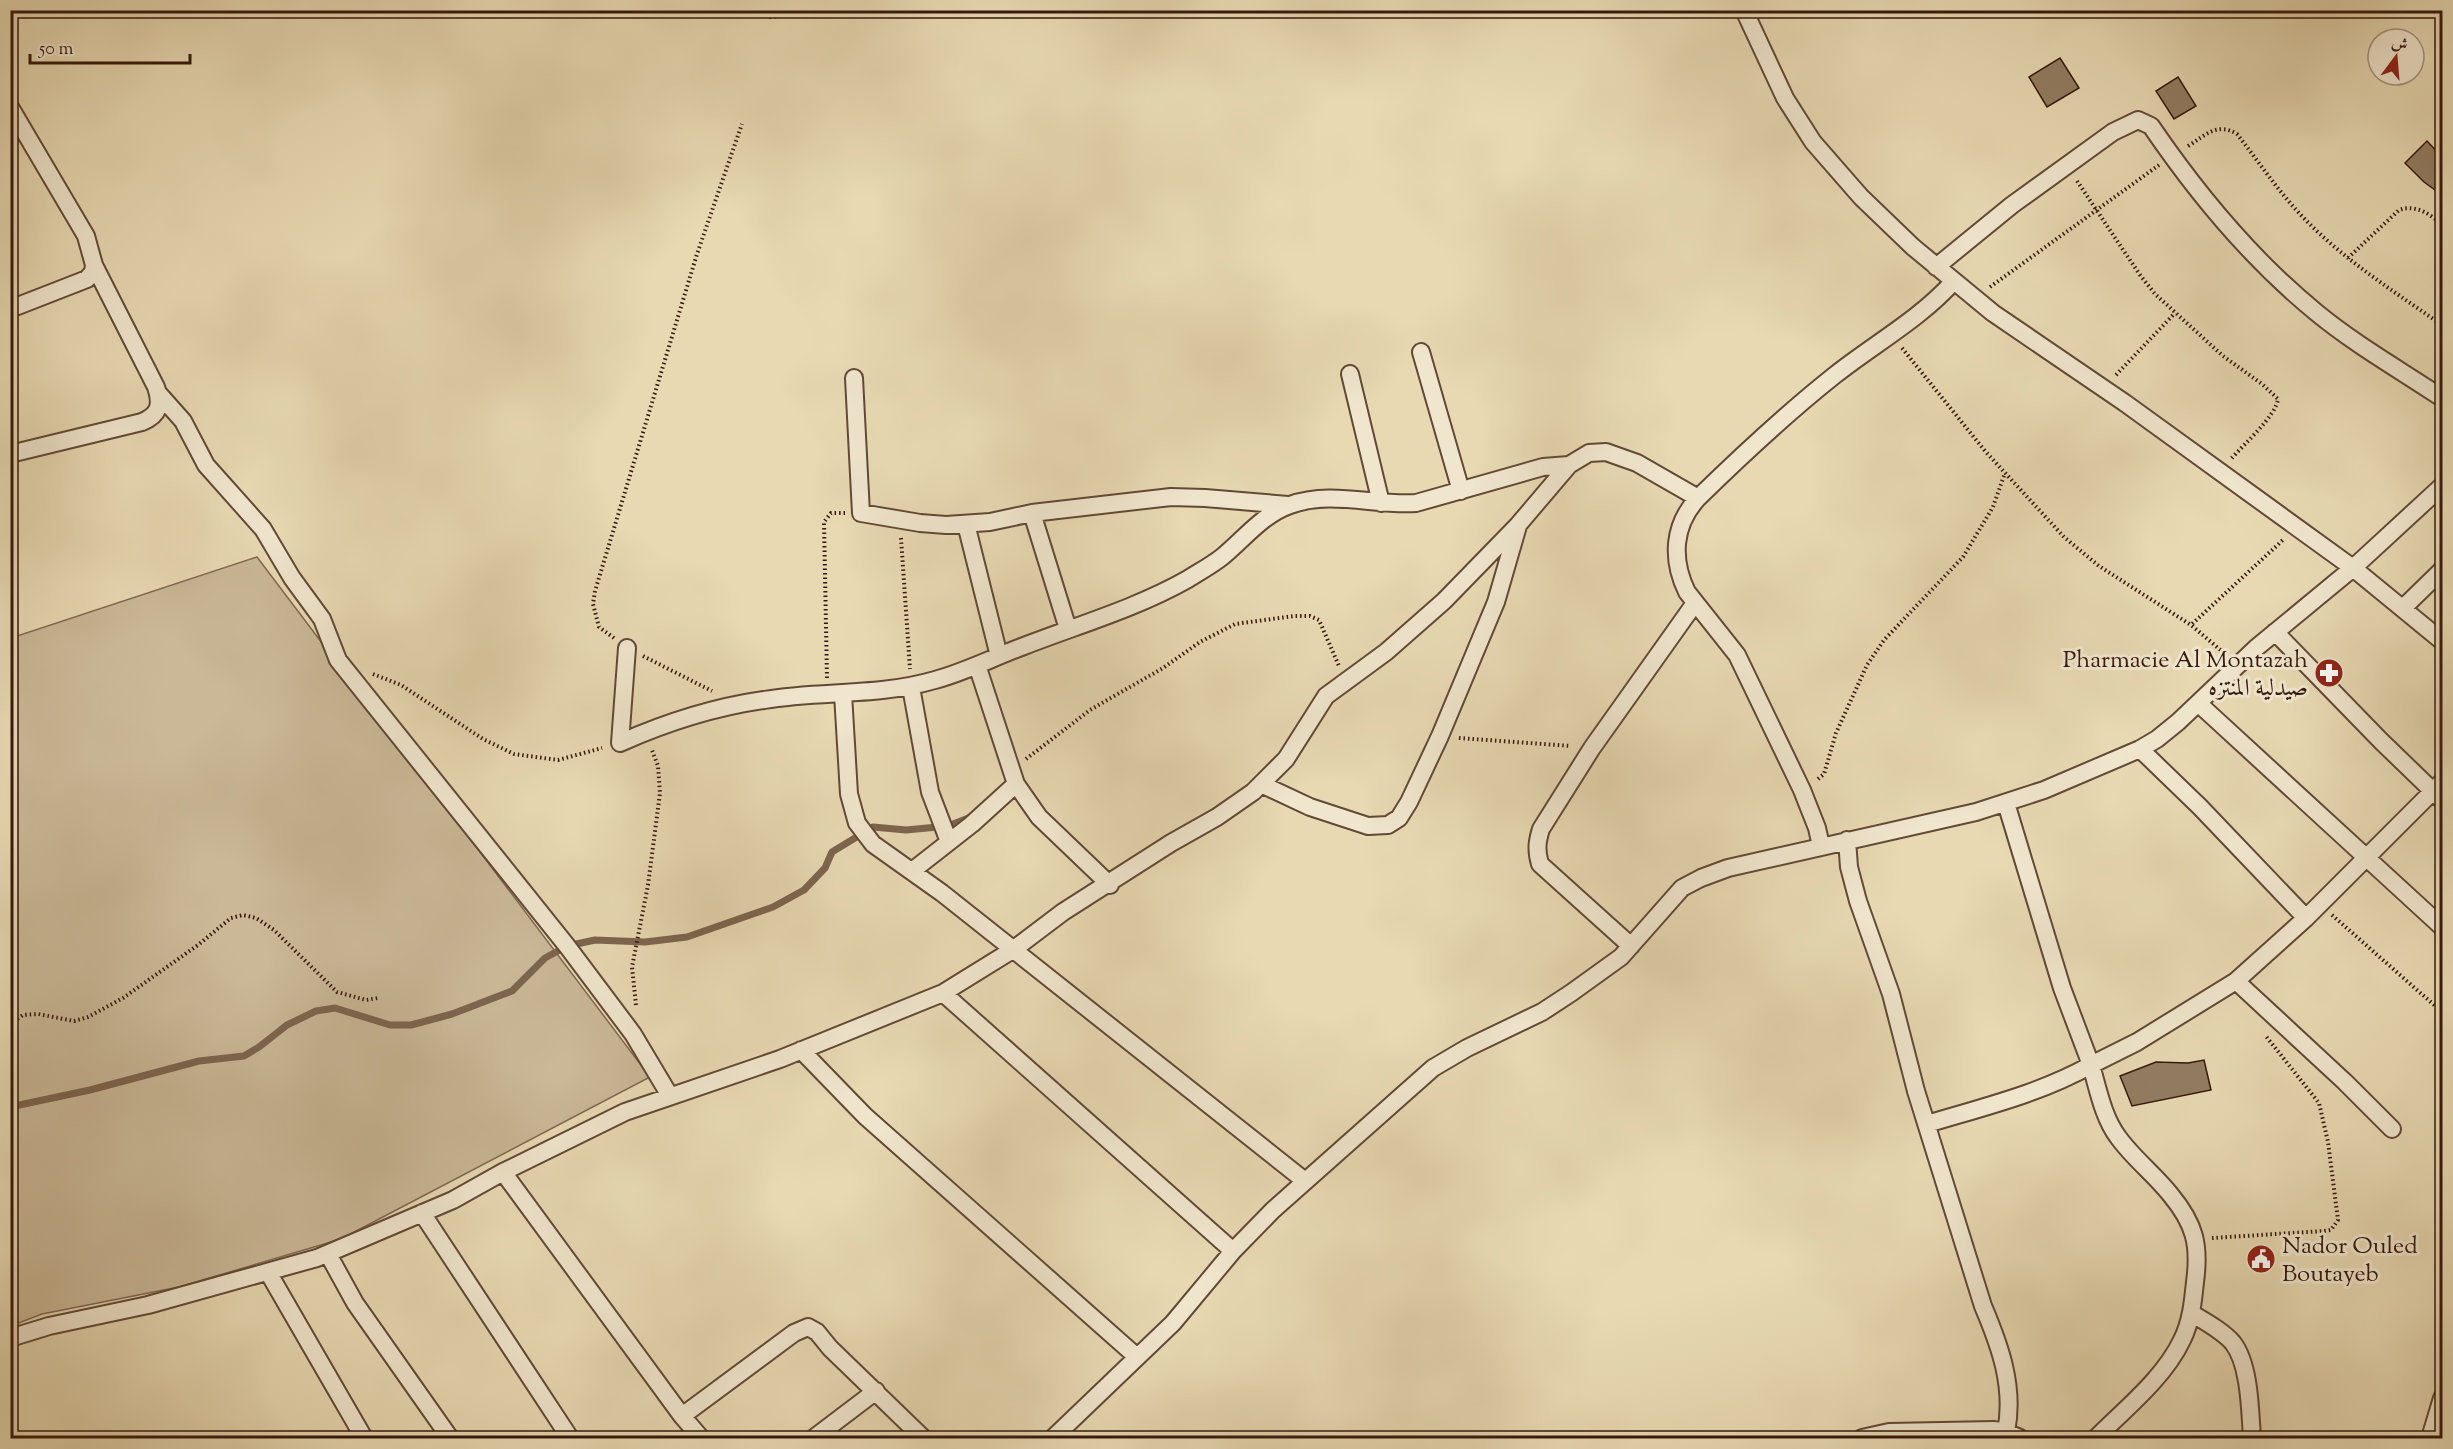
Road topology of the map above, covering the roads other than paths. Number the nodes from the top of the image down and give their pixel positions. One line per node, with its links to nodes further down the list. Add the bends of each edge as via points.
1 (1744, 10): 4 (street, via 1785,99 1813,142 1880,216)
2 (10, 107): 3 (street, via 86,236)
3 (93, 265): 6 (street, via 87,279); 10 (street)
4 (1936, 267): 5 (street); 11 (street, via 2012,205 2113,132 2133,121 2145,121 2195,189 2278,278 2361,345)
5 (1954, 281): 16 (street, via 1929,307 1801,403); 22 (street, via 1993,313)
6 (10, 309)
7 (1421, 352): 15 (street)
8 (1350, 374): 17 (street)
9 (854, 378): 20 (street, via 861,513 934,525)
10 (159, 394): 12 (street, via 157,413 142,423); 54 (street, via 183,421 206,465 263,529 291,578 322,619 338,660 567,946 633,1034)
11 (2442, 398)
12 (10, 454)
13 (1569, 465): 15 (street, via 1543,467); 16 (street, via 1589,453 1606,452 1637,463); 21 (street)
14 (2442, 486): 22 (street)
15 (1461, 491): 17 (street, via 1416,503)
16 (1698, 498): 24 (street, via 1686,511 1676,544 1682,582)
17 (1381, 503): 18 (street, via 1326,499)
18 (1289, 505): 19 (street, via 1172,497); 26 (street, via 1269,515 1221,557 1187,580)
19 (1032, 513): 20 (street); 26 (street)
20 (966, 524): 30 (street)
21 (1518, 525): 37 (street, via 1444,601 1386,652 1326,696 1286,759); 37 (street, via 1496,602 1440,736 1399,818 1388,825 1368,826 1310,807)
22 (2353, 568): 25 (street); 27 (street)
23 (2442, 570): 25 (street)
24 (1695, 603): 42 (street, via 1737,655 1802,790); 48 (street, via 1592,748 1541,829 1537,842 1540,864)
25 (2403, 608): 28 (street)
26 (1068, 630): 30 (street)
27 (2275, 632): 34 (street); 38 (street, via 2381,741)
28 (2442, 641)
29 (627, 648): 33 (street, via 620,743 645,732 765,699)
30 (999, 656): 31 (street)
31 (977, 665): 32 (street); 36 (street)
32 (911, 687): 33 (street); 41 (street, via 930,792)
33 (835, 695): 44 (street, via 857,823 873,844)
34 (2199, 703): 35 (street); 43 (street)
35 (2140, 749): 39 (street); 46 (street)
36 (1014, 780): 41 (street); 45 (street, via 1039,817)
37 (1261, 784): 45 (street)
38 (2439, 791): 43 (street)
39 (2006, 803): 40 (street); 53 (street, via 2062,988)
40 (1847, 840): 42 (street); 55 (street, via 1858,901 1891,994)
41 (949, 842): 44 (street)
42 (1821, 846): 48 (street, via 1728,868 1682,888)
43 (2367, 858): 46 (street); 47 (street)
44 (912, 871): 49 (street)
45 (1110, 885): 49 (street, via 1063,912)
46 (2306, 918): 50 (street)
47 (2442, 927)
48 (1631, 946): 58 (street, via 1599,974 1542,1012 1433,1068)
49 (1014, 949): 51 (street); 58 (street)
50 (2236, 981): 53 (street, via 2138,1042); 56 (street)
51 (944, 993): 52 (street); 60 (street)
52 (801, 1050): 54 (street); 65 (street, via 865,1116)
53 (2091, 1065): 55 (street, via 2024,1096); 63 (street, via 2116,1136 2170,1194 2197,1240)
54 (670, 1096): 57 (street, via 625,1112)
55 (1927, 1124): 69 (street, via 1996,1337 2006,1377)
56 (2392, 1129)
57 (503, 1172): 59 (street); 68 (street)
58 (1305, 1181): 60 (street)
59 (422, 1213): 61 (street); 72 (street)
60 (1233, 1251): 65 (street, via 1173,1323)
61 (328, 1254): 62 (street); 71 (street, via 355,1303)
62 (268, 1272): 64 (street); 70 (street)
63 (2191, 1313): 78 (street, via 2166,1366); 79 (street, via 2237,1351 2248,1391)
64 (10, 1338)
65 (1137, 1357): 76 (street)
66 (876, 1391): 68 (street, via 817,1332 804,1327); 74 (street); 75 (street)
67 (2442, 1398): 80 (street)
68 (682, 1416): 73 (street)
69 (2013, 1435): 77 (street, via 1889,1432)
70 (363, 1438)
71 (450, 1438)
72 (570, 1438)
73 (701, 1438)
74 (814, 1438)
75 (923, 1438)
76 (1053, 1438)
77 (1862, 1438)
78 (2096, 1438)
79 (2252, 1438)
80 (2430, 1438)

